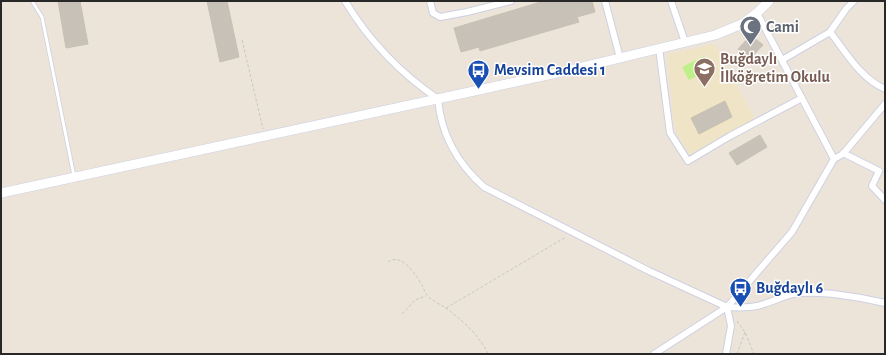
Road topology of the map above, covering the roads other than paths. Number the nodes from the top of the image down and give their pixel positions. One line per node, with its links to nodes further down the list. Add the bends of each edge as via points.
1 (32, 1): 21 (lane, via 42,16)
2 (345, 1): 17 (street, via 365,32 383,53 409,78)
3 (430, 1): 4 (street, via 433,13 440,17)
4 (511, 1)
5 (605, 1): 13 (street)
6 (670, 1): 11 (street)
7 (769, 1): 9 (street)
8 (854, 1): 10 (street, via 846,8)
9 (757, 13): 11 (street, via 733,29); 14 (street)
10 (830, 32): 14 (street); 15 (street, via 860,70)
11 (685, 42): 12 (street)
12 (660, 48): 13 (street); 16 (street, via 670,133 688,161)
13 (620, 58): 17 (street)
14 (782, 60): 16 (street)
15 (885, 89)
16 (802, 98): 20 (street)
17 (438, 99): 21 (street); 25 (street, via 440,118 448,140 459,160 484,187 649,271)
18 (885, 104): 19 (street)
19 (844, 153): 20 (street); 23 (street, via 879,171 872,186)
20 (834, 159): 25 (street, via 792,232)
21 (74, 178): 22 (street)
22 (1, 193)
23 (885, 200)
24 (885, 303): 25 (street, via 851,296 801,293 755,306)
25 (728, 307): 26 (street); 27 (street, via 731,326)
26 (654, 354)
27 (726, 354)

